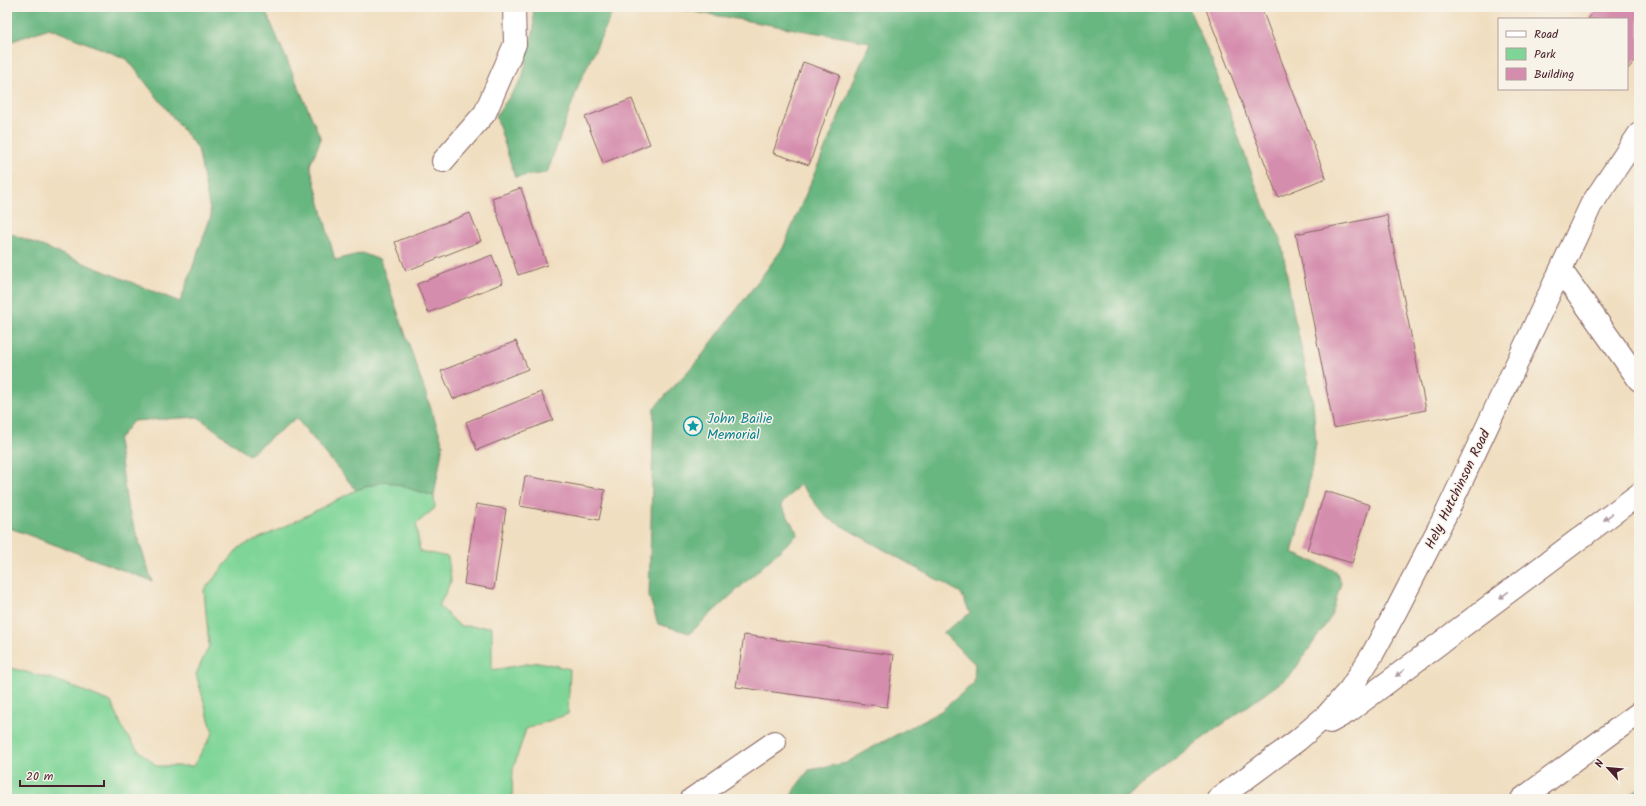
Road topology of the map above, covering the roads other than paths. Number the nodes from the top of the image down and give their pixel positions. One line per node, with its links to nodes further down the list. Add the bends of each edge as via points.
1 (514, 7): 3 (street, via 515,44 485,113)
2 (1639, 134): 4 (street, Hely Hutchinson Road, via 1591,205)
3 (443, 161)
4 (1561, 270): 5 (street); 8 (street, Hely Hutchinson Road, via 1447,512 1386,630 1350,689 1328,714)
5 (1639, 380)
6 (1639, 494): 8 (street, one-way to 8, via 1348,712)
7 (1639, 713): 12 (street)
8 (1298, 740): 11 (street, Hely Hutchinson Road)
9 (775, 742): 10 (street)
10 (692, 799)
11 (1218, 799)
12 (1522, 799)

